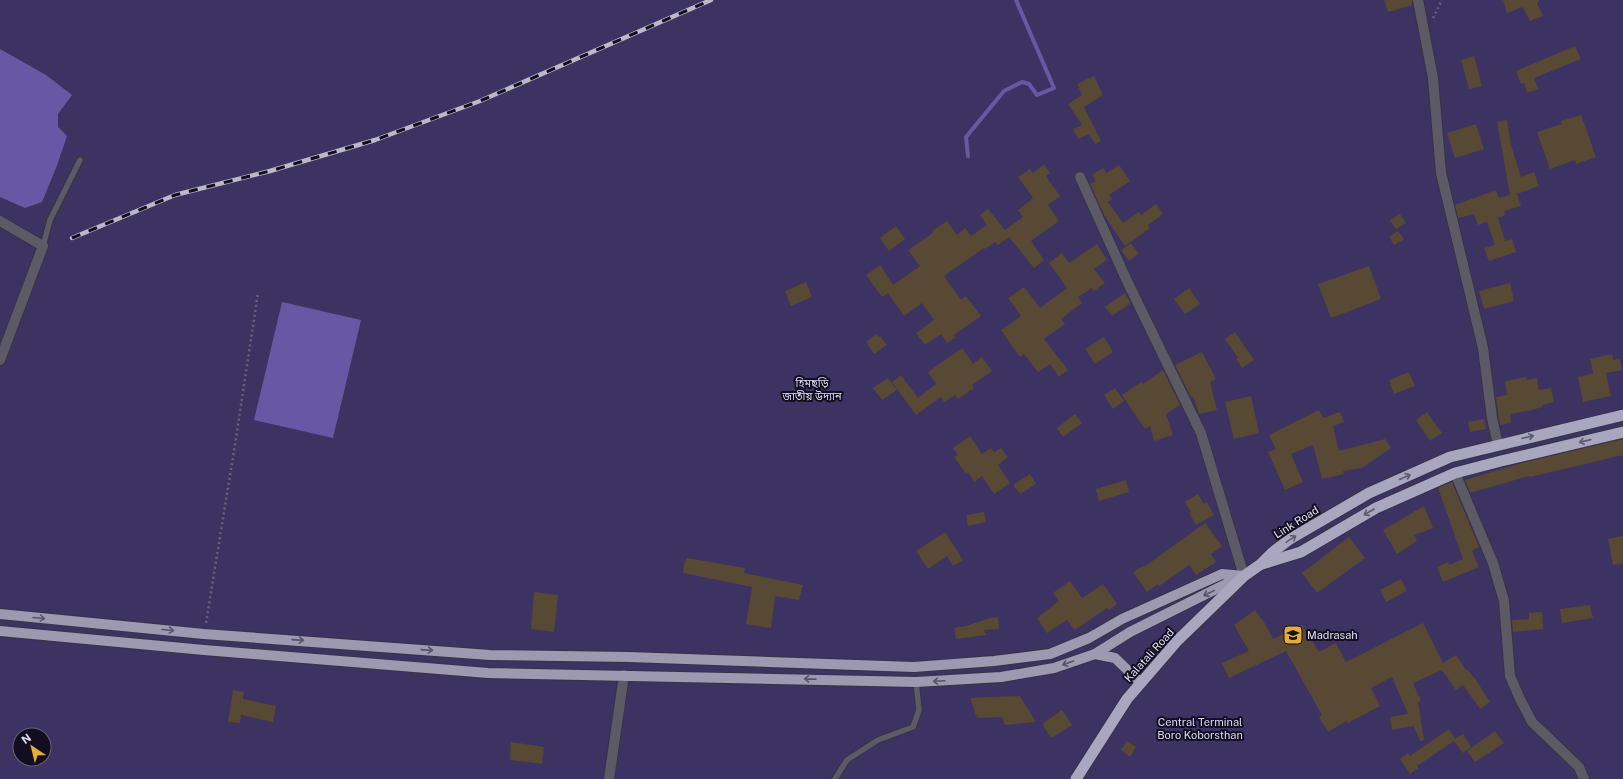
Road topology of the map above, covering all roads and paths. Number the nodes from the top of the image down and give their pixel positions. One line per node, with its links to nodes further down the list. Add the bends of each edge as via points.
1 (1418, 0): 10 (street, via 1433,78 1442,173 1483,348)
2 (80, 160): 5 (lane, via 50,220)
3 (1080, 177): 13 (street, via 1201,433)
4 (0, 221): 5 (street)
5 (43, 246): 7 (street)
6 (258, 293): 16 (path)
7 (0, 360)
8 (1623, 415): 10 (highway, Link Road, one-way to 8)
9 (1623, 432): 11 (highway, one-way to 11)
10 (1498, 444): 12 (highway, Link Road, one-way to 10, via 1290,539 1369,493 1450,457)
11 (1455, 473): 12 (highway, one-way to 12, via 1376,508 1301,552); 24 (street, via 1493,563 1502,593 1510,676 1520,700 1532,722 1579,767)
12 (1261, 564): 13 (highway, Kalatali Road)
13 (1244, 576): 16 (main road, one-way to 13, via 490,655 914,667 1050,654 1089,638 1122,618 1222,574); 17 (main road, one-way to 17, via 1130,632); 20 (highway, Kalatali Road, via 1178,640)
14 (0, 614): 16 (main road, one-way to 16)
15 (0, 631): 18 (main road, via 488,673)
16 (204, 634)
17 (1095, 654): 19 (main road, one-way to 19, via 1054,668 1001,677); 20 (main road, via 1115,658)
18 (624, 675): 19 (main road, one-way to 18); 22 (street)
19 (916, 682): 23 (lane, via 919,710 913,727 878,740 847,760)
20 (1141, 683): 21 (highway, Kalatali Road, via 1127,699)
21 (1078, 777)
22 (609, 779)
23 (835, 779)
24 (1584, 779)

